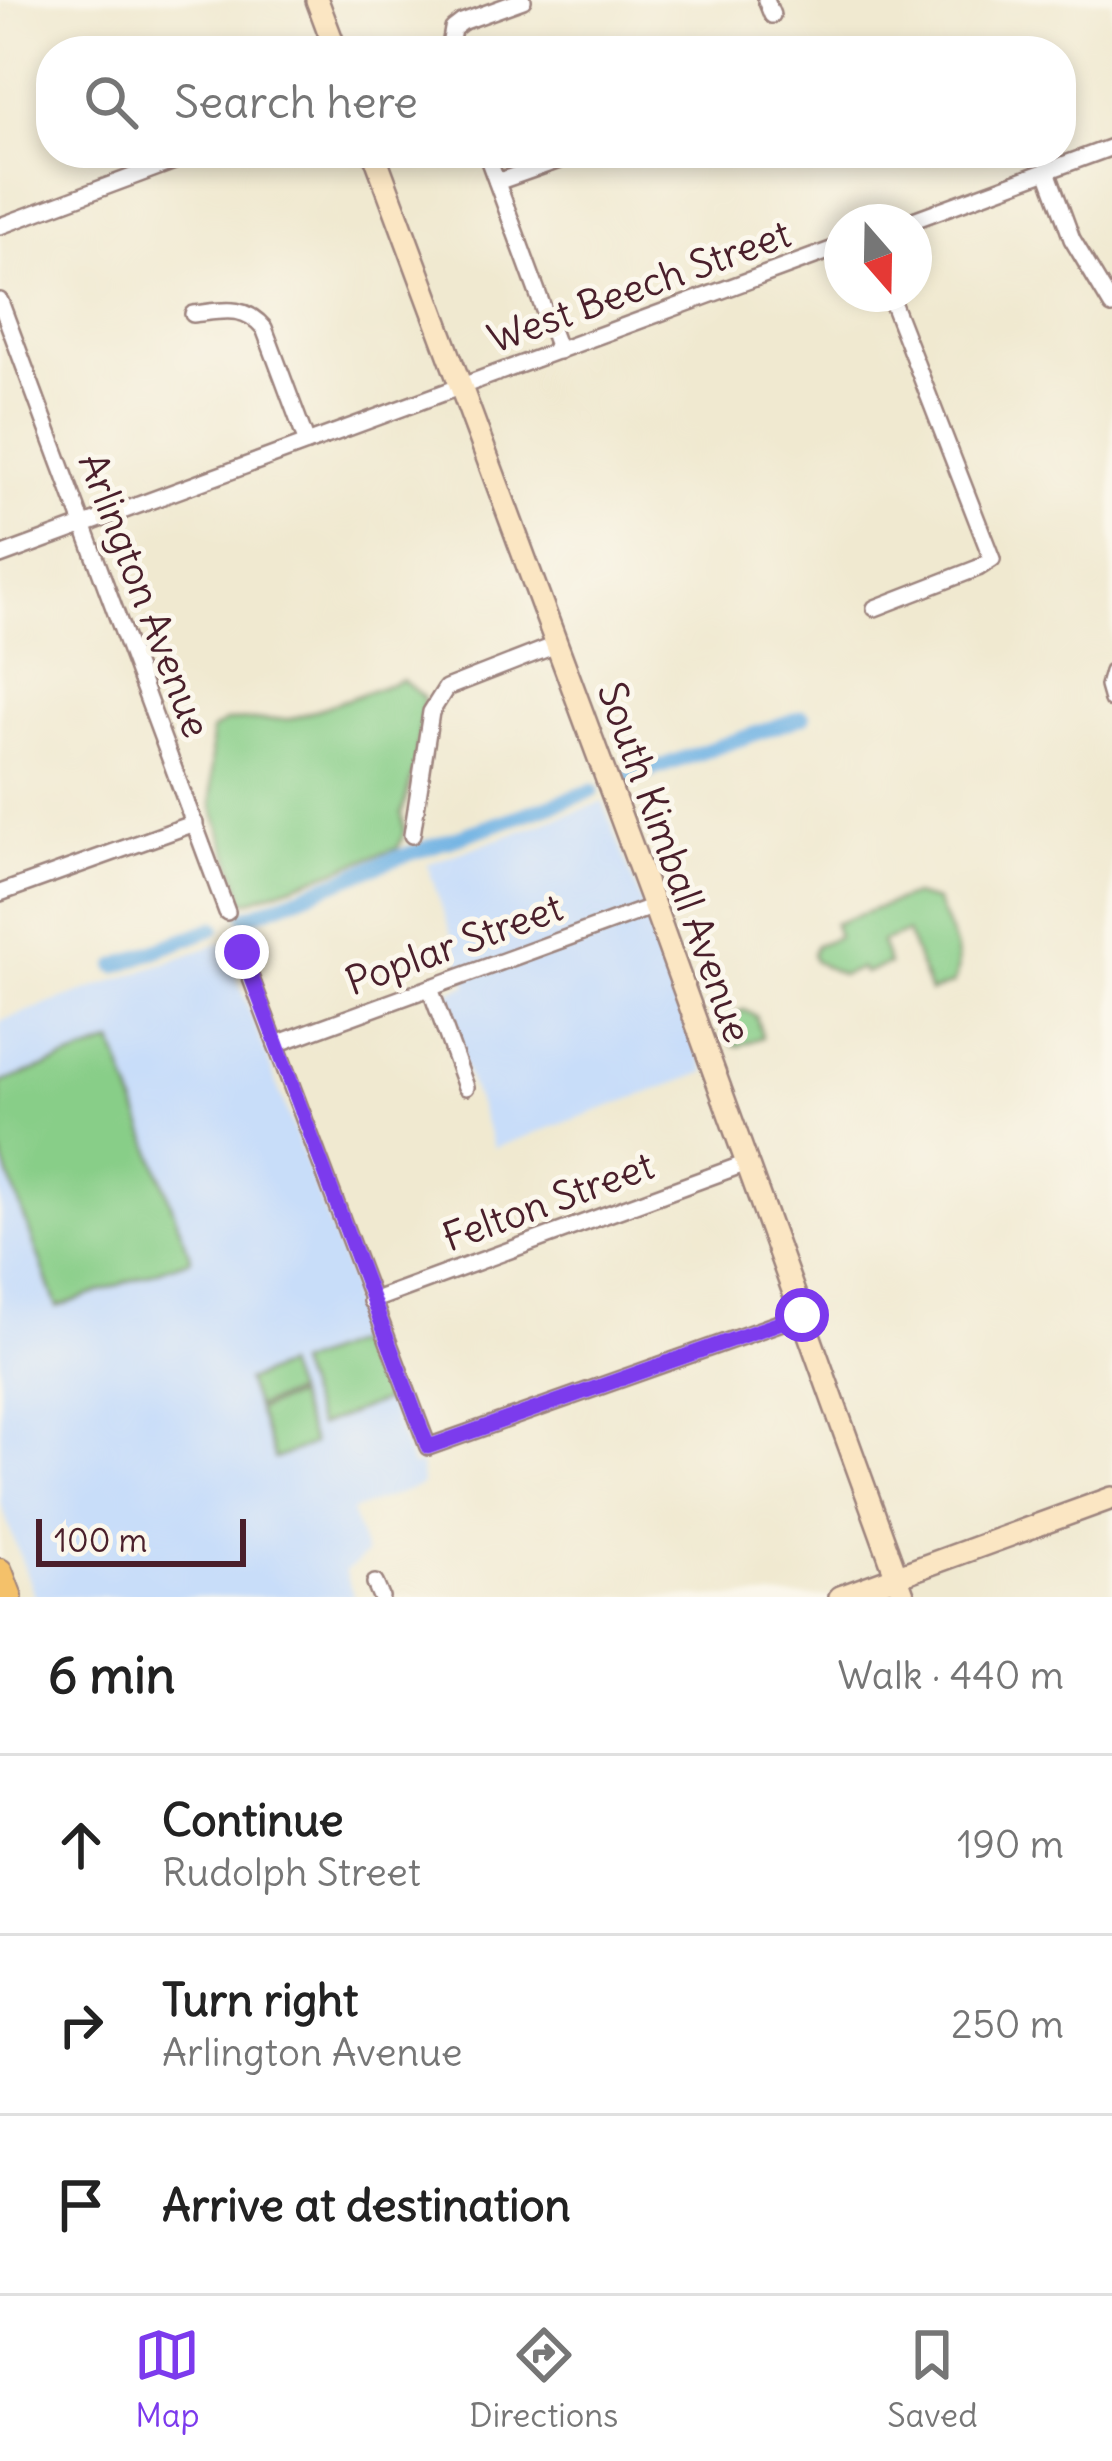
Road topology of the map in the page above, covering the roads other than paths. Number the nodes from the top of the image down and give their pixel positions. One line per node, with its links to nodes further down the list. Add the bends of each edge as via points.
1 (317, 0): 3 (street)
2 (523, 0): 4 (street, via 462,22)
3 (331, 36)
4 (452, 36)
5 (1112, 147): 6 (street)
6 (1076, 160)
7 (156, 168): 15 (street)
8 (379, 168): 22 (street, South Kimball Avenue)
9 (492, 168): 13 (street)
10 (537, 168): 13 (street)
11 (1055, 168): 12 (street)
12 (1047, 171): 14 (street); 18 (street, via 1072,239)
13 (497, 182): 21 (street)
14 (932, 213)
15 (0, 226)
16 (824, 253): 21 (street, West Beech Street)
17 (0, 301): 24 (street, Arlington Avenue)
18 (1112, 306)
19 (896, 312): 26 (street, via 992,559)
20 (193, 314): 23 (street, via 232,309 264,328)
21 (559, 350): 22 (street, West Beech Street)
22 (459, 387): 23 (street, West Beech Street); 27 (street, South Kimball Avenue)
23 (308, 443): 24 (street, West Beech Street)
24 (83, 526): 25 (street, West Beech Street); 30 (street, Arlington Avenue)
25 (0, 556)
26 (875, 608)
27 (556, 645): 31 (street, via 460,680 438,698); 33 (street, South Kimball Avenue)
28 (1112, 672): 29 (street)
29 (1112, 700)
30 (195, 823): 32 (street); 34 (street, Arlington Avenue)
31 (412, 835)
32 (0, 892)
33 (654, 906): 36 (street, Poplar Street); 39 (street, South Kimball Avenue)
34 (227, 912)
35 (242, 952): 37 (street)
36 (430, 988): 37 (street, Poplar Street); 38 (street)
37 (276, 1044): 40 (street)
38 (466, 1087)
39 (747, 1162): 40 (street, Felton Street); 41 (street, South Kimball Avenue)
40 (371, 1301): 41 (street, via 428,1447)
41 (802, 1315): 44 (street, South Kimball Avenue)
42 (1112, 1498): 44 (street)
43 (0, 1570): 45 (main road)
44 (900, 1587): 46 (street)
45 (10, 1597)
46 (840, 1597)

